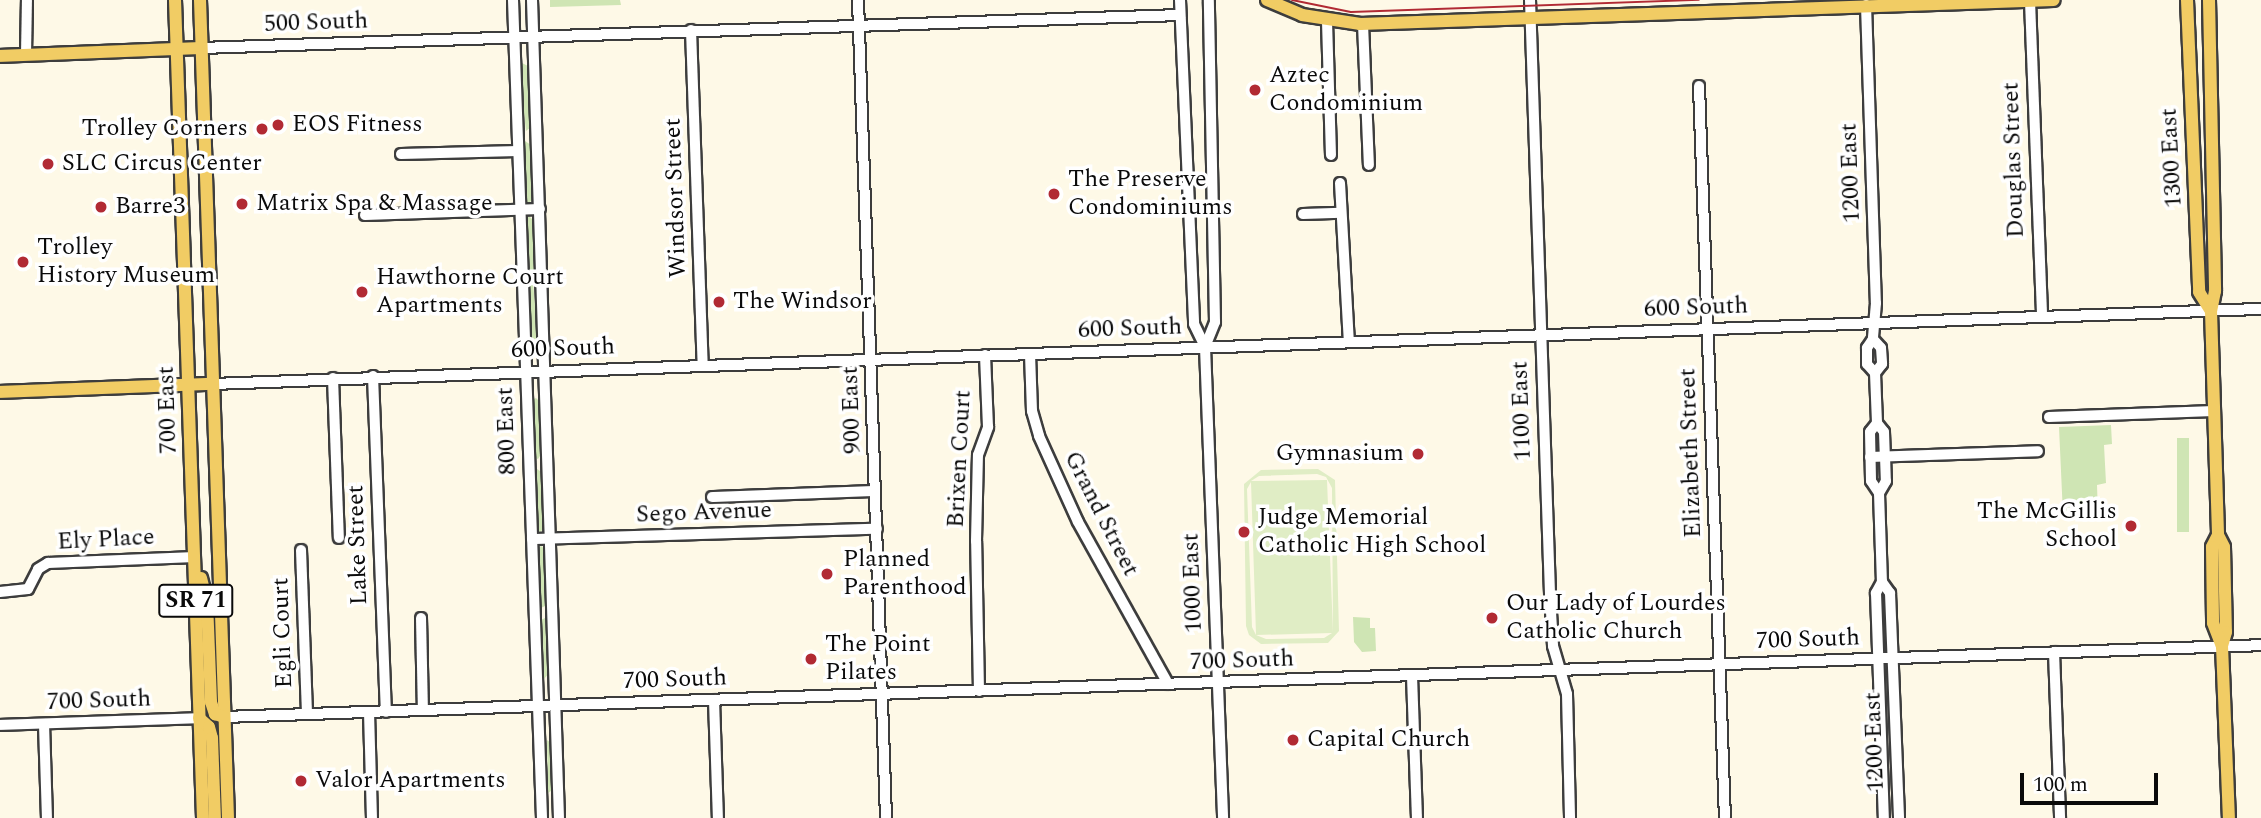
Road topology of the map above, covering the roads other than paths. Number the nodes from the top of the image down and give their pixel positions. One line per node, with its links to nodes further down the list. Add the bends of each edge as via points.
1 (27, 0): 26 (street)
2 (175, 0): 25 (main road, 700 East / SR 71)
3 (200, 0): 24 (main road, 700 East / SR 71)
4 (513, 0): 22 (street, 800 East)
5 (532, 0): 23 (street, 800 East)
6 (858, 0): 19 (street, 900 East)
7 (1180, 0): 16 (street, 1000 East)
8 (1209, 0): 50 (street, 1000 East, via 1215,322)
9 (1267, 0): 18 (main road)
10 (1530, 0): 17 (street, 1100 East)
11 (2054, 0): 14 (main road)
12 (2187, 0): 44 (main road, 1300 East, via 2199,292)
13 (2209, 0): 44 (main road, 1300 East, via 2215,291)
14 (2030, 1): 15 (main road); 45 (street, Douglas Street)
15 (1866, 5): 17 (main road); 46 (street, 1200 East)
16 (1180, 15): 19 (street, 500 South); 50 (street, 1000 East, via 1194,319)
17 (1530, 17): 20 (main road); 48 (street, 1100 East)
18 (1327, 21): 20 (main road); 33 (street)
19 (859, 23): 21 (street, 500 South); 53 (street, 900 East)
20 (1363, 24): 34 (street)
21 (691, 30): 23 (street, 500 South); 54 (street, Windsor Street)
22 (514, 36): 23 (street, 500 South); 24 (street, 500 South); 30 (street, 800 East)
23 (534, 36): 29 (street, 800 East)
24 (201, 48): 25 (main road, 500 South); 60 (main road, 700 East / SR 71)
25 (177, 49): 26 (main road, 500 South); 59 (main road, 700 East / SR 71)
26 (26, 55): 27 (main road, 500 South)
27 (0, 56)
28 (1699, 86): 47 (street, Elizabeth Street)
29 (537, 136): 30 (street); 36 (street, 800 East)
30 (518, 137): 31 (street, 800 East)
31 (519, 150): 32 (street); 37 (street, 800 East)
32 (401, 154)
33 (1331, 155)
34 (1369, 165)
35 (1340, 183): 38 (street)
36 (540, 209): 37 (street); 41 (street, 800 East)
37 (521, 210): 40 (street); 42 (street, 800 East)
38 (1341, 213): 39 (street); 49 (street)
39 (1303, 214)
40 (365, 215)
41 (541, 277): 42 (street); 56 (street, 800 East)
42 (523, 278): 55 (street, 800 East)
43 (2261, 309): 44 (street, 600 South)
44 (2211, 311): 45 (street, 600 South); 62 (main road, 1300 East)
45 (2042, 317): 46 (street, 600 South)
46 (1875, 323): 47 (street, 600 South); 64 (street, 1200 East, via 1873,340 1881,348 1882,364 1875,373)
47 (1708, 329): 48 (street, 600 South); 89 (street, Elizabeth Street)
48 (1540, 335): 49 (street, 600 South); 90 (street, 1100 East, via 1549,595)
49 (1349, 342): 50 (street, 600 South)
50 (1205, 347): 51 (street, 600 South); 92 (street, 1000 East)
51 (1030, 354): 52 (street, 600 South); 93 (street, Grand Street, via 1032,411 1039,436 1078,522)
52 (985, 355): 53 (street, 600 South); 94 (street, Brixen Court, via 988,427 978,456)
53 (871, 359): 54 (street, 600 South); 70 (street, 900 East)
54 (703, 366): 56 (street, 600 South)
55 (526, 370): 56 (street, 600 South); 57 (street, 600 South); 68 (street, 800 East)
56 (545, 370): 69 (street, 800 East)
57 (373, 376): 58 (street, 600 South); 101 (street, Lake Street)
58 (333, 378): 60 (street, 600 South); 74 (street)
59 (188, 384): 60 (main road, 600 South); 61 (main road, 600 South); 78 (main road, 700 East / SR 71)
60 (213, 384): 103 (main road, 700 East / SR 71)
61 (0, 392)
62 (2214, 411): 63 (street); 85 (main road, 1300 East, via 2218,535 2212,547 2213,623)
63 (2049, 418)
64 (1877, 423): 66 (street, 1200 East, via 1884,432); 67 (street, 1200 East, via 1870,432)
65 (2038, 451): 66 (street)
66 (1885, 456): 67 (street); 71 (street, 1200 East, via 1886,481)
67 (1870, 457): 71 (street, 1200 East, via 1871,481)
68 (530, 464): 69 (street); 75 (street, 800 East)
69 (548, 464): 76 (street, 800 East)
70 (875, 491): 72 (street); 73 (street, 900 East)
71 (1879, 493): 79 (street, 1200 East)
72 (712, 496)
73 (877, 528): 76 (street, Sego Avenue); 95 (street, 900 East)
74 (339, 538)
75 (532, 539): 76 (street, Sego Avenue); 82 (street, 800 East)
76 (550, 539): 81 (street, 800 East)
77 (301, 550): 102 (street, Egli Court)
78 (195, 557): 80 (street, Ely Place, via 48,563 38,569 32,586); 103 (main road, via 207,602 211,702 215,714); 104 (main road, 700 East / SR 71)
79 (1882, 582): 87 (street, 1200 East, via 1890,593); 88 (street, 1200 East, via 1876,593)
80 (0, 592)
81 (553, 611): 82 (street); 98 (street, 800 East)
82 (535, 612): 97 (street, 800 East)
83 (421, 618): 99 (street)
84 (2261, 645): 85 (street, 700 South)
85 (2222, 646): 86 (street, 700 South); 125 (main road, 1300 East)
86 (2054, 652): 87 (street, 700 South); 124 (street)
87 (1892, 658): 88 (street, 700 South); 123 (street, 1200 East)
88 (1879, 659): 89 (street, 700 South); 122 (street, 1200 East)
89 (1720, 664): 90 (street, 700 South); 121 (street, Elizabeth Street)
90 (1560, 670): 91 (street, 700 South); 120 (street, 1100 East, via 1567,694)
91 (1412, 676): 92 (street, 700 South); 119 (street)
92 (1217, 682): 93 (street, 700 South); 118 (street, 1000 East)
93 (1168, 684): 94 (street, 700 South)
94 (979, 691): 95 (street, 700 South)
95 (882, 695): 96 (street, 700 South); 117 (street, 900 East)
96 (714, 700): 98 (street, 700 South); 116 (street)
97 (538, 706): 98 (street, 700 South); 99 (street, 700 South); 108 (street, 800 East)
98 (556, 706): 107 (street, 800 East)
99 (423, 710): 101 (street, 700 South)
100 (369, 712): 101 (street, 700 South); 102 (street, 700 South); 113 (street)
101 (386, 712)
102 (307, 714): 103 (street, 700 South)
103 (224, 717): 112 (main road, 700 East / SR 71)
104 (200, 718): 105 (street, 700 South); 110 (main road, 700 East / SR 71); 111 (main road, via 212,738)
105 (44, 724): 106 (street, 700 South); 109 (street)
106 (0, 725)
107 (559, 797): 108 (street); 115 (street, 800 East)
108 (542, 798): 114 (street, 800 East)
109 (47, 818)
110 (203, 818)
111 (215, 818)
112 (228, 818)
113 (372, 818)
114 (542, 818)
115 (559, 818)
116 (718, 818)
117 (886, 818)
118 (1223, 818)
119 (1417, 818)
120 (1570, 818)
121 (1726, 818)
122 (1884, 818)
123 (1899, 818)
124 (2060, 818)
125 (2229, 818)

